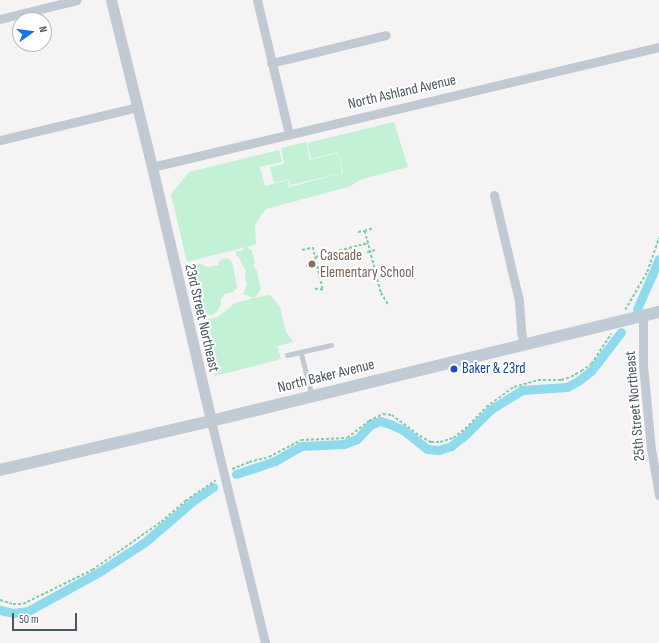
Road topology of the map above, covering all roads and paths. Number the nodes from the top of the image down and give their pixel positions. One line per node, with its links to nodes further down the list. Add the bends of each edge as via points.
1 (77, 0): 4 (street)
2 (110, 0): 8 (street, 23rd Street Northeast)
3 (257, 0): 7 (street)
4 (0, 19)
5 (386, 35): 7 (street)
6 (659, 47): 9 (street, North Ashland Avenue)
7 (271, 63): 9 (street)
8 (137, 107): 10 (street); 11 (street, 23rd Street Northeast)
9 (289, 134): 11 (street, North Ashland Avenue)
10 (0, 140)
11 (152, 167): 38 (street, 23rd Street Northeast)
12 (494, 195): 33 (street, via 519,301)
13 (372, 229): 14 (path)
14 (365, 231): 15 (path); 17 (path)
15 (358, 232)
16 (659, 238): 32 (path, via 636,294)
17 (368, 243): 20 (path); 22 (path)
18 (302, 250): 22 (path, via 312,248)
19 (375, 250): 20 (path)
20 (370, 251): 21 (path); 25 (path)
21 (367, 252)
22 (315, 256): 23 (path)
23 (316, 263): 24 (path); 28 (path, via 323,290)
24 (306, 266)
25 (375, 268): 26 (path); 27 (path); 29 (path, via 381,293)
26 (380, 268)
27 (371, 269)
28 (313, 289)
29 (389, 306)
30 (659, 312): 31 (main road, North Baker Avenue)
31 (643, 315): 32 (main road, North Baker Avenue); 41 (street, 25th Street Northeast, via 643,365 651,449)
32 (617, 321): 33 (main road, North Baker Avenue); 40 (path, via 605,346 591,364 571,378 538,380 514,387 486,407 465,429 452,438 431,442 392,416 383,414 369,420 346,438 301,440 269,457 249,462)
33 (524, 344): 37 (main road, North Baker Avenue)
34 (331, 345): 35 (lane)
35 (302, 352): 36 (lane); 37 (lane)
36 (287, 355)
37 (313, 396): 38 (main road, North Baker Avenue)
38 (211, 421): 39 (main road, North Baker Avenue); 40 (street, 23rd Street Northeast)
39 (0, 470)
40 (224, 474): 42 (path, via 92,570 23,604); 43 (street, 23rd Street Northeast)
41 (659, 495)
42 (0, 600)
43 (265, 643)

